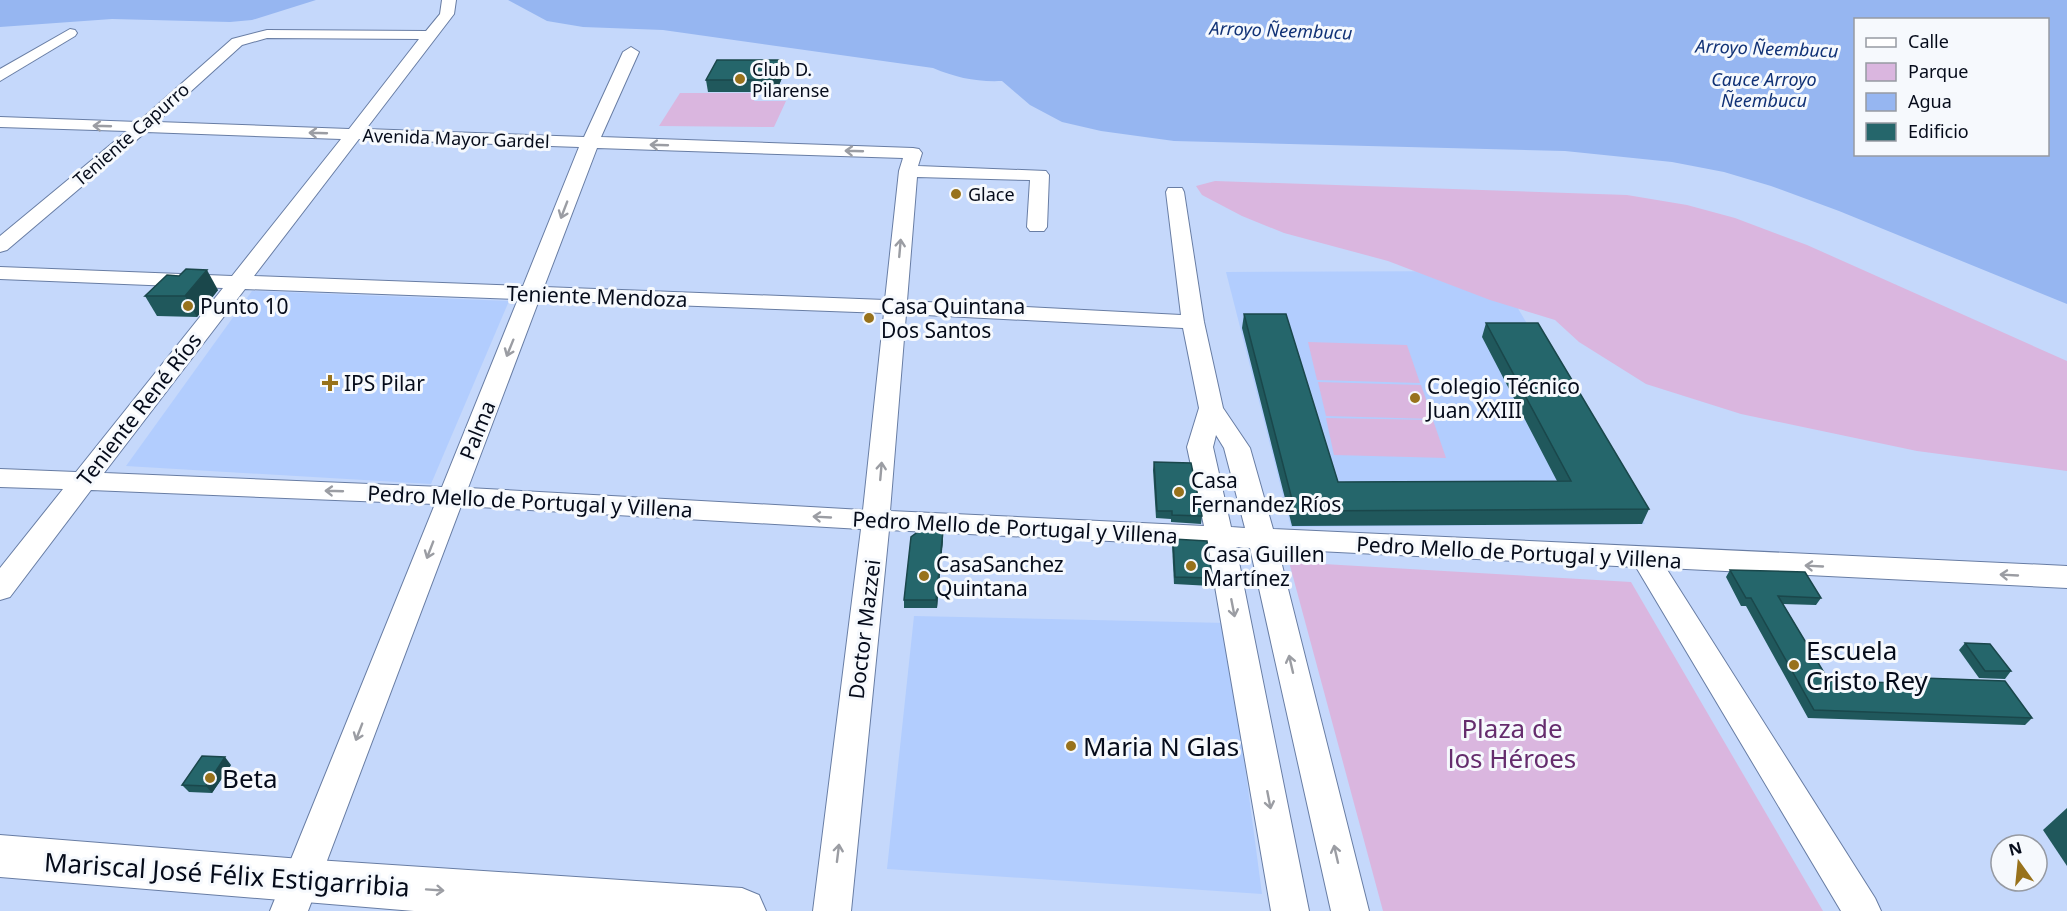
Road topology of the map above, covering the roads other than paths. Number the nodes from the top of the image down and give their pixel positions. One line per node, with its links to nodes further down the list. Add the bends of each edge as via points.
1 (449, 0): 3 (street, Teniente René Ríos, via 447,14)
2 (70, 33): 5 (street)
3 (429, 35): 7 (street, Teniente Capurro, via 267,34 237,42); 10 (street, Teniente René Ríos)
4 (631, 52): 11 (street, Palma)
5 (0, 76)
6 (0, 122): 7 (street, Avenida Mayor Gardel, one-way to 6)
7 (140, 127): 9 (street, Teniente Capurro); 10 (street, Avenida Mayor Gardel, one-way to 7)
8 (0, 137): 9 (street, Avenida Mayor Gardel)
9 (126, 141): 10 (street, Avenida Mayor Gardel); 15 (street, Teniente Capurro)
10 (349, 141): 11 (street, Avenida Mayor Gardel); 17 (street, Teniente René Ríos)
11 (587, 149): 12 (street, Avenida Mayor Gardel); 18 (street, Palma, one-way to 18)
12 (910, 164): 14 (street, Avenida Mayor Gardel, via 1040,175); 19 (street, Doctor Mazzei, one-way to 12)
13 (1175, 192): 20 (street)
14 (1037, 227)
15 (0, 246)
16 (0, 273): 17 (street, Teniente Mendoza)
17 (238, 282): 18 (street, Teniente Mendoza); 23 (street, Teniente René Ríos)
18 (531, 294): 19 (street, Teniente Mendoza); 24 (street, Palma, one-way to 24)
19 (895, 307): 20 (street, Teniente Mendoza); 25 (street, Doctor Mazzei, one-way to 19)
20 (1193, 322): 21 (street)
21 (1211, 408): 26 (street, via 1200,447); 27 (street, via 1237,448)
22 (0, 478): 23 (street, Pedro Mello de Portugal y Villena)
23 (83, 482): 24 (street, Pedro Mello de Portugal y Villena, one-way to 23); 30 (street, Teniente René Ríos)
24 (451, 496): 25 (street, Pedro Mello de Portugal y Villena, one-way to 24); 32 (street, Palma, one-way to 32)
25 (876, 520): 26 (street, Pedro Mello de Portugal y Villena); 34 (street, Doctor Mazzei, one-way to 25)
26 (1220, 537): 27 (street, Pedro Mello de Portugal y Villena); 35 (street, one-way to 35)
27 (1262, 539): 28 (street, Pedro Mello de Portugal y Villena); 36 (street, one-way to 27)
28 (1646, 558): 29 (street, Pedro Mello de Portugal y Villena, one-way to 28); 37 (street)
29 (2067, 577)
30 (0, 589)
31 (0, 856): 32 (main road, Mariscal José Félix Estigarribia)
32 (295, 896): 33 (main road, Mariscal José Félix Estigarribia, one-way to 33)
33 (742, 911)
34 (832, 911)
35 (1290, 911)
36 (1350, 911)
37 (1862, 911)

